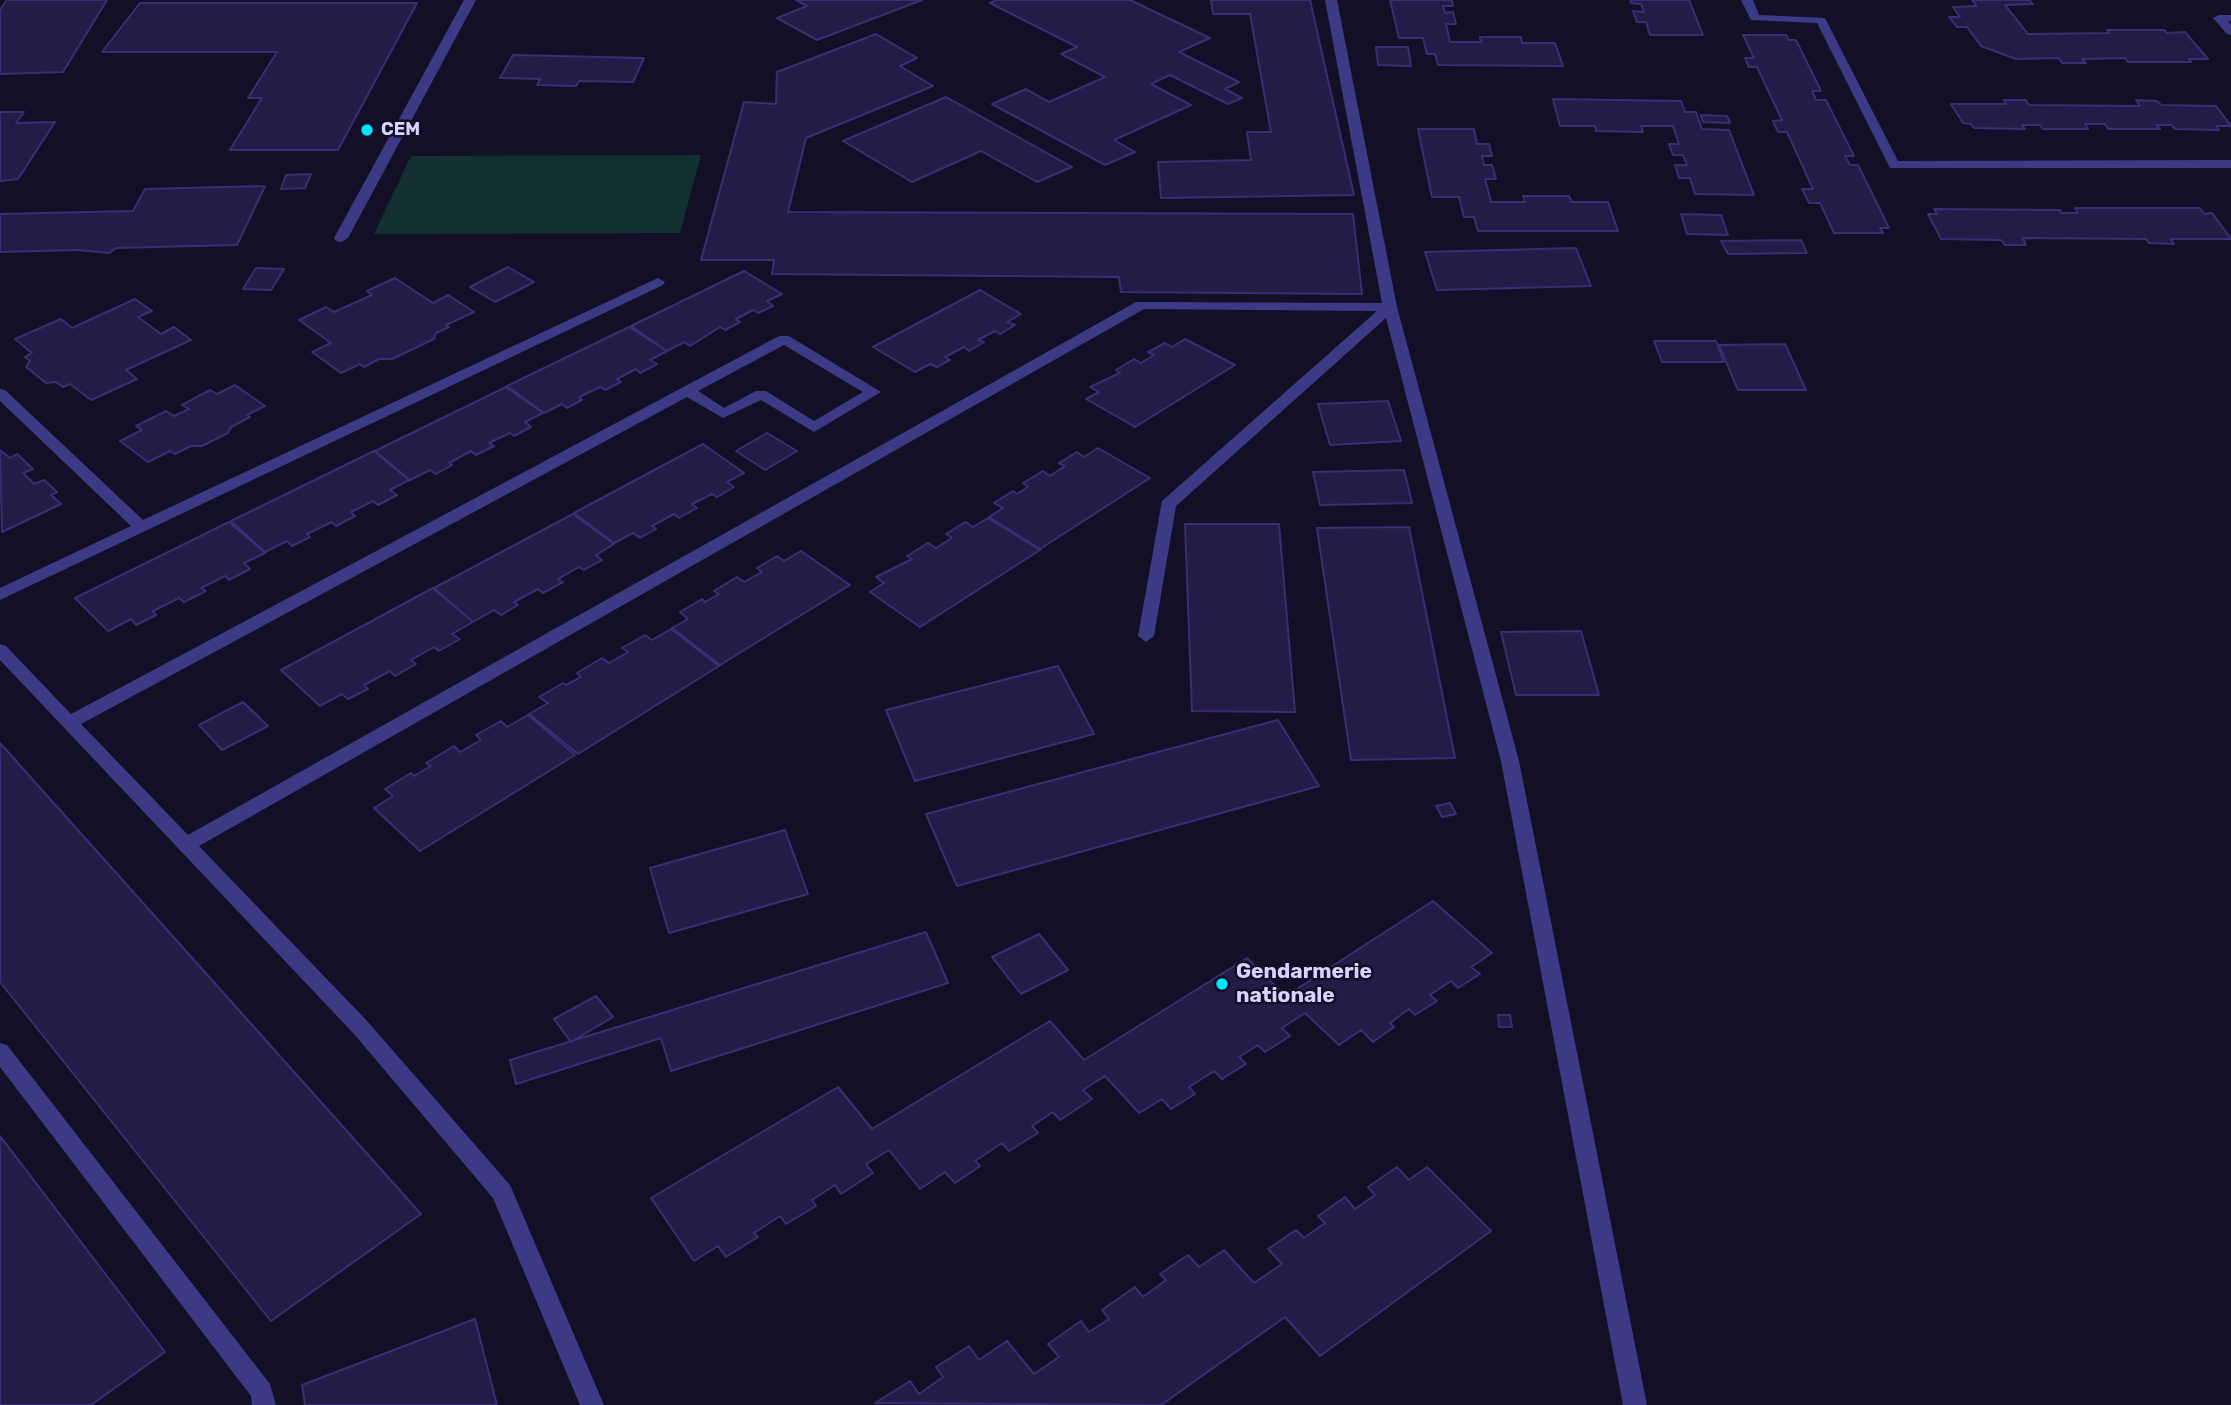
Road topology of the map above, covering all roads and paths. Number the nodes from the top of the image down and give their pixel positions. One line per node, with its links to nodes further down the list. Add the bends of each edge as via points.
1 (470, 0): 7 (street)
2 (1331, 0): 9 (street)
3 (1747, 0): 6 (street, via 1755,18 1821,20 1894,165)
4 (2231, 18): 5 (street, via 2219,18)
5 (2231, 32)
6 (2231, 164)
7 (341, 238)
8 (658, 282): 12 (street)
9 (1390, 307): 14 (street, via 1168,504); 17 (street, via 1141,305); 21 (street, via 1510,761)
10 (687, 391): 10 (street, via 723,414 761,394 814,427 874,392 784,339); 16 (street)
11 (0, 393): 12 (street)
12 (142, 527): 13 (street)
13 (0, 595)
14 (1146, 636)
15 (0, 650): 16 (street)
16 (69, 723): 17 (street)
17 (186, 845): 20 (street, via 361,1028 502,1192)
18 (0, 1051): 19 (street, via 262,1392)
19 (264, 1405)
20 (592, 1405)
21 (1635, 1405)

